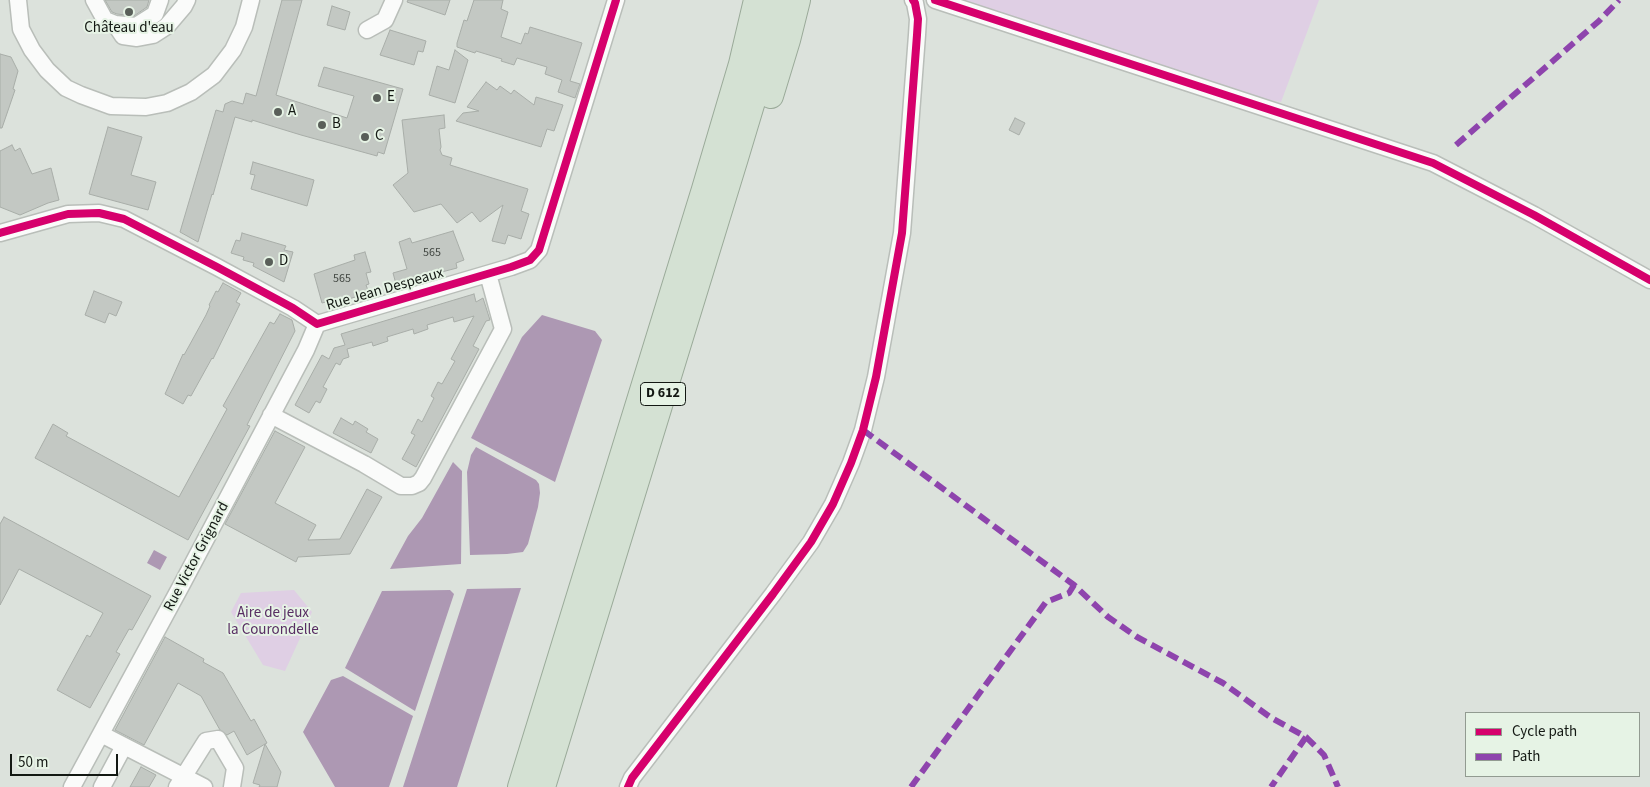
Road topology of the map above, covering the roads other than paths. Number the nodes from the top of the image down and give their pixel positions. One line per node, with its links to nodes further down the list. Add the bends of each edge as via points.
1 (18, 0): 5 (street, via 21,29 32,50 66,88 111,106 146,107 167,103 191,92 214,75 237,42)
2 (94, 0): 13 (street, via 104,20)
3 (160, 0): 13 (street, via 156,14 136,26)
4 (186, 0): 13 (street, via 167,26 153,35 123,36)
5 (251, 0)
6 (394, 0): 14 (street, via 384,20)
7 (616, 0): 16 (street, Rue Jean Despeaux, via 539,250 530,260)
8 (756, 0): 28 (highway, D 612, via 741,64 704,189)
9 (779, 0): 18 (highway, D 612, via 754,97)
10 (798, 0): 18 (highway, via 769,101 713,266)
11 (914, 0): 30 (street, via 918,19 902,233 863,430 833,504 811,542)
12 (935, 0): 17 (street, via 1433,163)
13 (115, 24)
14 (367, 30)
15 (0, 233): 19 (street, Rue Jean Despeaux, via 68,214 99,213 124,219 293,308)
16 (488, 274): 19 (street, Rue Jean Despeaux); 20 (street, via 503,329 419,483 401,486)
17 (1650, 280)
18 (686, 319): 29 (highway, D 612)
19 (317, 324): 20 (street, Rue Victor Grignard)
20 (271, 415): 21 (street, Rue Victor Grignard)
21 (101, 734): 22 (street); 24 (street, Rue Victor Grignard)
22 (124, 746): 23 (street); 25 (street)
23 (180, 782): 26 (street); 27 (street, via 206,740 218,739 235,768)
24 (72, 787)
25 (102, 787)
26 (204, 787)
27 (232, 787)
28 (520, 787)
29 (542, 787)
30 (628, 787)

